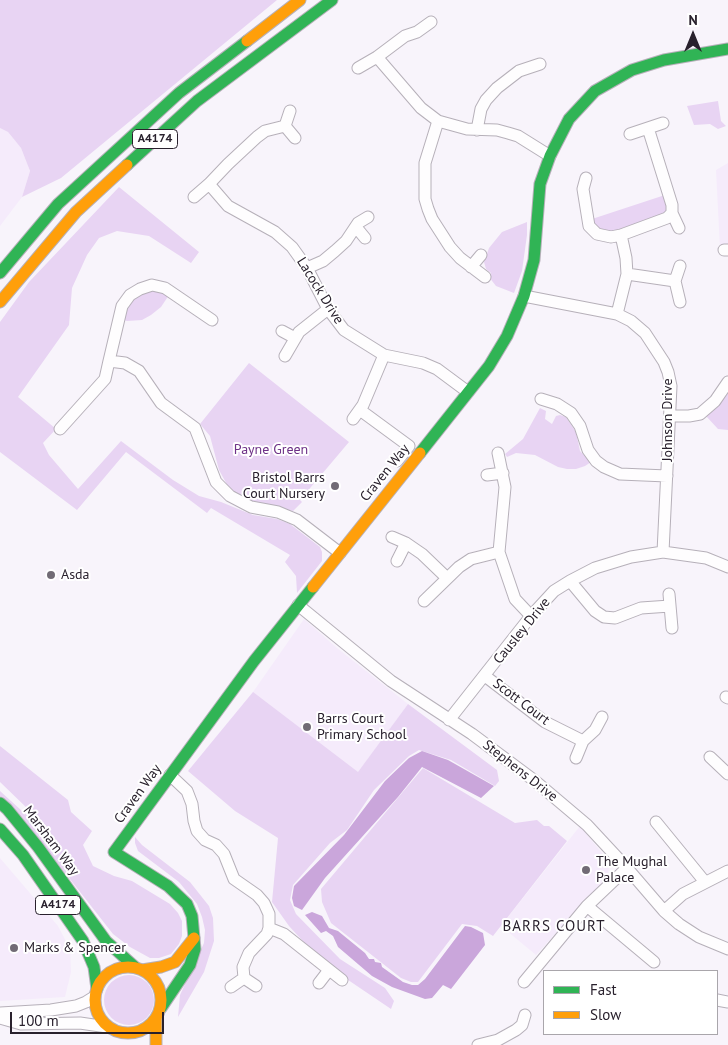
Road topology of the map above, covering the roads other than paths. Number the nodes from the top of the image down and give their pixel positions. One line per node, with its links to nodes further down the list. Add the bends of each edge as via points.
1 (300, 0): 30 (main road, A4174, via 179,93 58,204)
2 (332, 0): 35 (main road, A4174, via 197,101 76,212)
3 (432, 22): 5 (street, via 404,36)
4 (728, 49): 16 (main road, Craven Way, via 656,62 612,80 595,91 569,119)
5 (376, 57): 7 (street); 9 (street, via 421,108)
6 (540, 64): 13 (street, via 519,71 497,88 481,109)
7 (358, 68)
8 (290, 111): 11 (street)
9 (438, 121): 13 (street, via 457,128); 28 (street, via 425,163 425,199 432,219 450,247)
10 (662, 124): 12 (street)
11 (285, 126): 15 (street); 17 (street, via 258,137)
12 (648, 128): 14 (street); 20 (street)
13 (477, 130): 16 (street, via 497,130 518,136)
14 (630, 134)
15 (295, 138)
16 (550, 156): 34 (main road, Craven Way, via 540,184 534,260)
17 (209, 184): 19 (street); 29 (street, Lacock Drive, via 228,206 275,232)
18 (571, 187): 24 (street, via 585,183 589,226 597,234)
19 (194, 197)
20 (672, 213): 23 (street); 24 (street, via 667,218)
21 (368, 217): 22 (street)
22 (356, 227): 25 (street); 29 (street, via 335,251)
23 (679, 228)
24 (621, 234): 31 (street)
25 (365, 238)
26 (481, 255): 28 (street)
27 (680, 266): 33 (street)
28 (472, 267): 32 (street)
29 (308, 268): 37 (street, Lacock Drive)
30 (0, 274)
31 (627, 274): 33 (street); 38 (street)
32 (485, 277)
33 (675, 280): 36 (street)
34 (524, 296): 38 (street, Johnson Drive); 46 (main road, Craven Way, via 507,336)
35 (0, 302)
36 (680, 302)
37 (328, 309): 41 (street); 42 (street, Lacock Drive, via 344,330)
38 (617, 314): 49 (street, Johnson Drive, via 645,333 664,362 671,386)
39 (212, 320): 44 (street, via 165,288 140,288 122,306)
40 (282, 331): 41 (street)
41 (294, 338): 43 (street)
42 (384, 355): 46 (street, Lacock Drive, via 437,369); 48 (street)
43 (285, 356)
44 (110, 361): 51 (street, via 105,379); 61 (street, via 125,363 139,371 161,403 195,428 216,482 230,496 251,507 278,512 297,520)
45 (728, 382): 49 (street, via 715,401 700,414)
46 (468, 392): 61 (main road, Craven Way)
47 (541, 399): 56 (street, via 571,413 580,426 588,450 604,467 620,474)
48 (360, 410): 50 (street); 53 (street, via 409,446)
49 (670, 416): 56 (street, Johnson Drive)
50 (352, 419)
51 (60, 429)
52 (498, 454): 54 (street)
53 (397, 461)
54 (503, 473): 55 (street); 59 (street)
55 (487, 475)
56 (667, 476): 60 (street, Johnson Drive)
57 (392, 537): 58 (street)
58 (406, 543): 62 (street); 64 (street)
59 (500, 552): 64 (street, via 471,559); 70 (street, via 515,599)
60 (663, 552): 63 (street, Causley Drive, via 706,558); 65 (street, Causley Drive, via 595,568)
61 (340, 553): 68 (main road, Craven Way)
62 (397, 561)
63 (728, 567)
64 (447, 578): 67 (street)
65 (570, 581): 69 (street, via 604,617 615,618 641,608); 70 (street, Causley Drive, via 554,591)
66 (669, 594): 69 (street)
67 (424, 601)
68 (298, 605): 74 (street, Stephens Drive, via 391,681); 79 (main road, Craven Way)
69 (670, 606): 71 (street)
70 (531, 616): 72 (street, Causley Drive)
71 (672, 628)
72 (485, 676): 74 (street, Causley Drive); 75 (street, Scott Court, via 545,722)
73 (602, 717): 75 (street, via 596,730)
74 (449, 720): 83 (street, Stephens Drive, via 535,781 586,825)
75 (583, 741): 77 (street)
76 (710, 756): 78 (street)
77 (576, 758)
78 (728, 774)
79 (170, 775): 88 (street, via 187,791 197,831 224,854 234,880 264,903); 89 (main road, Craven Way, via 114,852 168,886 187,904)
80 (0, 803): 92 (main road, Marsham Way / A4174, via 38,847 106,940)
81 (656, 822): 85 (street)
82 (0, 829): 100 (main road, A4174, via 23,855 83,940 94,967)
83 (627, 868): 86 (street); 87 (street, Stephens Drive)
84 (728, 871): 85 (street)
85 (705, 882): 87 (street, via 683,894)
86 (587, 906): 91 (street); 96 (street)
87 (664, 911): 90 (street, Stephens Drive, via 698,937)
88 (269, 928): 93 (street, via 284,934); 94 (street, via 249,953 243,967)
89 (194, 938): 92 (main road, via 175,962); 102 (main road, Craven Way, via 195,949 190,965)
90 (728, 949)
91 (654, 962)
92 (138, 969): 100 (main road, via 123,967 107,974); 102 (main road, A4174, via 152,976 158,986 162,998)
93 (329, 970): 95 (street); 97 (street)
94 (244, 978): 98 (street); 99 (street)
95 (342, 980)
96 (524, 982)
97 (320, 983)
98 (256, 986)
99 (231, 987)
100 (96, 993): 101 (street, via 76,1006); 105 (main road, A4174, via 95,1008)
101 (0, 1013)
102 (158, 1014): 105 (main road, via 148,1028 138,1032 121,1033); 107 (main road, A4174)
103 (525, 1015): 108 (street, via 522,1025 516,1030 498,1040)
104 (0, 1018): 105 (street, via 22,1024 80,1023)
105 (110, 1028): 106 (main road, A4174)
106 (124, 1045)
107 (156, 1045)
108 (478, 1045)

